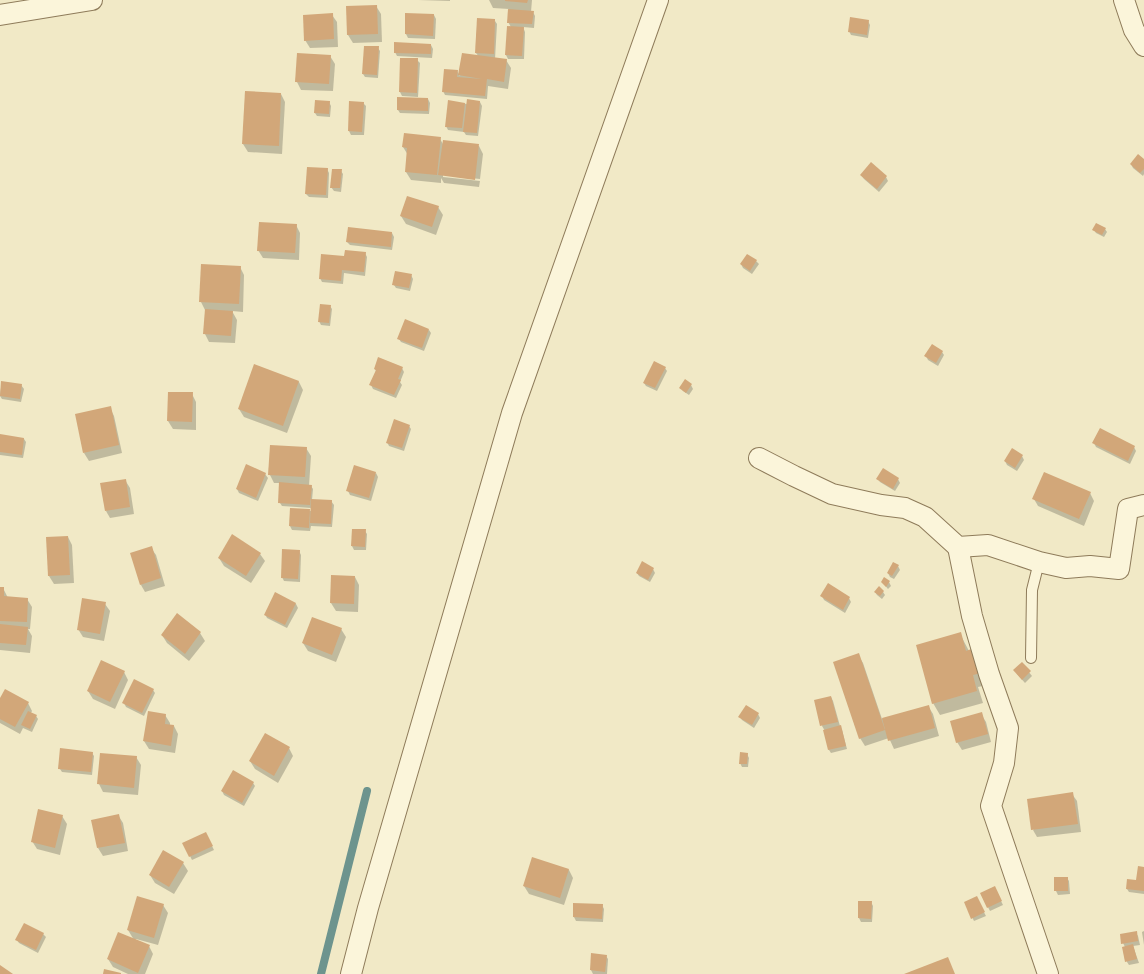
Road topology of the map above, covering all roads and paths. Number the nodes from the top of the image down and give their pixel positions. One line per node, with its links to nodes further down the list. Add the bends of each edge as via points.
1 (92, 0): 4 (street)
2 (658, 0): 11 (street, via 512,413)
3 (1124, 0): 5 (street, via 1134,30)
4 (0, 15)
5 (1144, 46)
6 (759, 458): 8 (street, via 832,494 905,508 924,518)
7 (1144, 505): 9 (street, via 1128,509 1119,569 1066,568)
8 (958, 547): 9 (street, via 988,545); 12 (street, via 972,616 1008,728 1004,763 991,806)
9 (1039, 562): 10 (lane, via 1032,590)
10 (1031, 658)
11 (351, 974)
12 (1048, 974)

